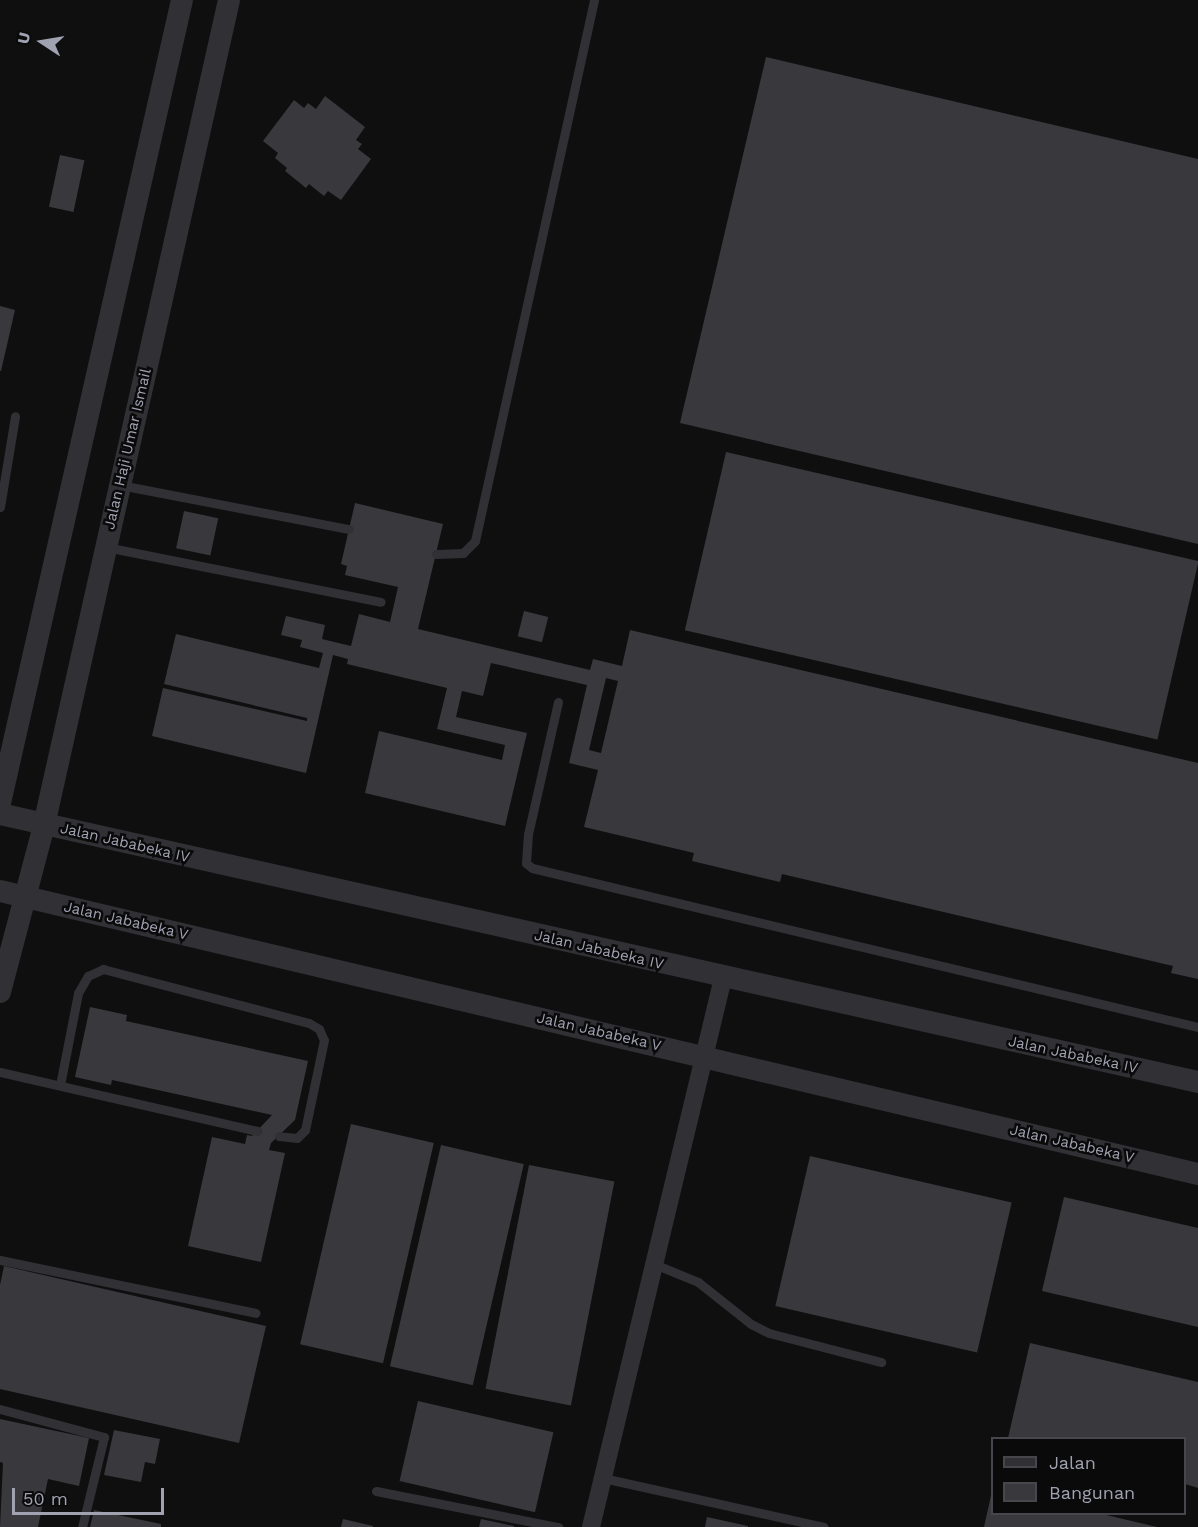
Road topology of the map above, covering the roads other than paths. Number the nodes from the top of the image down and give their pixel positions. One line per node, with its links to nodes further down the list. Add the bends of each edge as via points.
1 (182, 0): 12 (street)
2 (229, 0): 5 (street, Jalan Haji Umar Ismail)
3 (594, 0): 9 (lane, via 475,541 463,553)
4 (15, 416): 6 (lane)
5 (120, 485): 7 (lane); 8 (street, Jalan Haji Umar Ismail)
6 (0, 507)
7 (349, 529)
8 (106, 547): 10 (lane); 14 (street, Jalan Haji Umar Ismail)
9 (436, 554)
10 (381, 602)
11 (558, 702): 19 (lane, via 528,834 526,863 532,868)
12 (0, 803)
13 (0, 814): 14 (street, Jalan Jababeka IV)
14 (44, 825): 16 (street, Jalan Haji Umar Ismail); 17 (street, Jalan Jababeka IV)
15 (0, 891): 16 (street, Jalan Jababeka V)
16 (24, 897): 18 (street, Jalan Haji Umar Ismail); 20 (street, Jalan Jababeka V)
17 (723, 978): 20 (street); 22 (street, Jalan Jababeka IV)
18 (0, 992)
19 (1198, 1028)
20 (704, 1057): 26 (street, Jalan Jababeka V); 28 (street)
21 (0, 1072): 23 (lane)
22 (1198, 1082)
23 (60, 1085): 24 (lane); 25 (lane, via 78,993 88,976 103,969 309,1023 319,1029 324,1040 305,1130 297,1138)
24 (256, 1131)
25 (279, 1136)
26 (1198, 1173)
27 (0, 1260): 29 (lane)
28 (654, 1264): 30 (lane, via 698,1282 769,1333); 32 (street)
29 (256, 1313)
30 (881, 1362)
31 (0, 1409): 34 (lane, via 104,1437)
32 (603, 1478): 36 (street); 37 (lane)
33 (376, 1491): 35 (lane)
34 (82, 1527)
35 (558, 1527)
36 (591, 1527)
37 (824, 1527)

